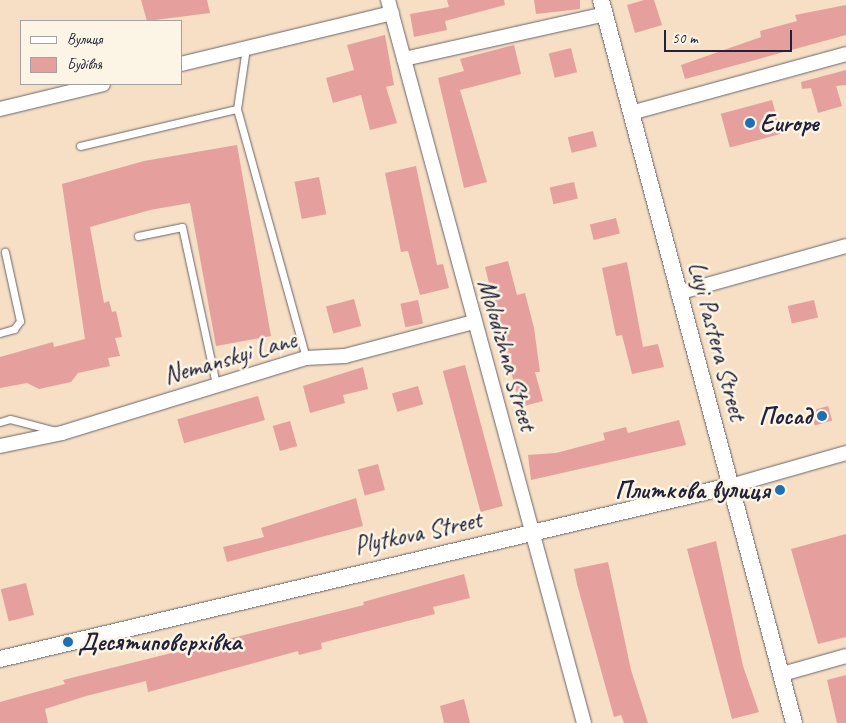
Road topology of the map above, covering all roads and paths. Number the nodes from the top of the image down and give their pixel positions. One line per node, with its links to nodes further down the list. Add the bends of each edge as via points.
1 (390, 7): 3 (street); 5 (street, Molodizhna Street)
2 (603, 7): 5 (street); 10 (street, Luyi Pastera Street)
3 (246, 48): 6 (street); 8 (lane)
4 (846, 54): 10 (street)
5 (404, 59): 16 (street, Molodizhna Street)
6 (182, 64)
7 (99, 85): 9 (street)
8 (237, 109): 11 (lane); 18 (lane)
9 (0, 110)
10 (631, 113): 15 (street, Luyi Pastera Street)
11 (80, 146)
12 (138, 236): 19 (lane, via 182,227)
13 (846, 246): 15 (street)
14 (4, 252): 17 (lane, via 20,321 14,329)
15 (678, 293): 24 (street, Luyi Pastera Street)
16 (474, 322): 18 (street, Nemanskyi Lane, via 345,356); 25 (street, Molodizhna Street)
17 (0, 333)
18 (306, 358): 19 (street, Nemanskyi Lane)
19 (216, 384): 21 (street, Nemanskyi Lane)
20 (0, 422): 21 (lane, via 10,420)
21 (62, 433): 22 (street, Nemanskyi Lane)
22 (0, 446)
23 (846, 453): 24 (street, Plytkova Street)
24 (730, 486): 25 (street, Plytkova Street); 28 (street, Luyi Pastera Street)
25 (535, 533): 27 (street, Plytkova Street); 29 (street, Molodizhna Street)
26 (846, 656): 28 (street)
27 (0, 659)
28 (782, 674): 30 (street, Luyi Pastera Street)
29 (584, 723)
30 (794, 723)

